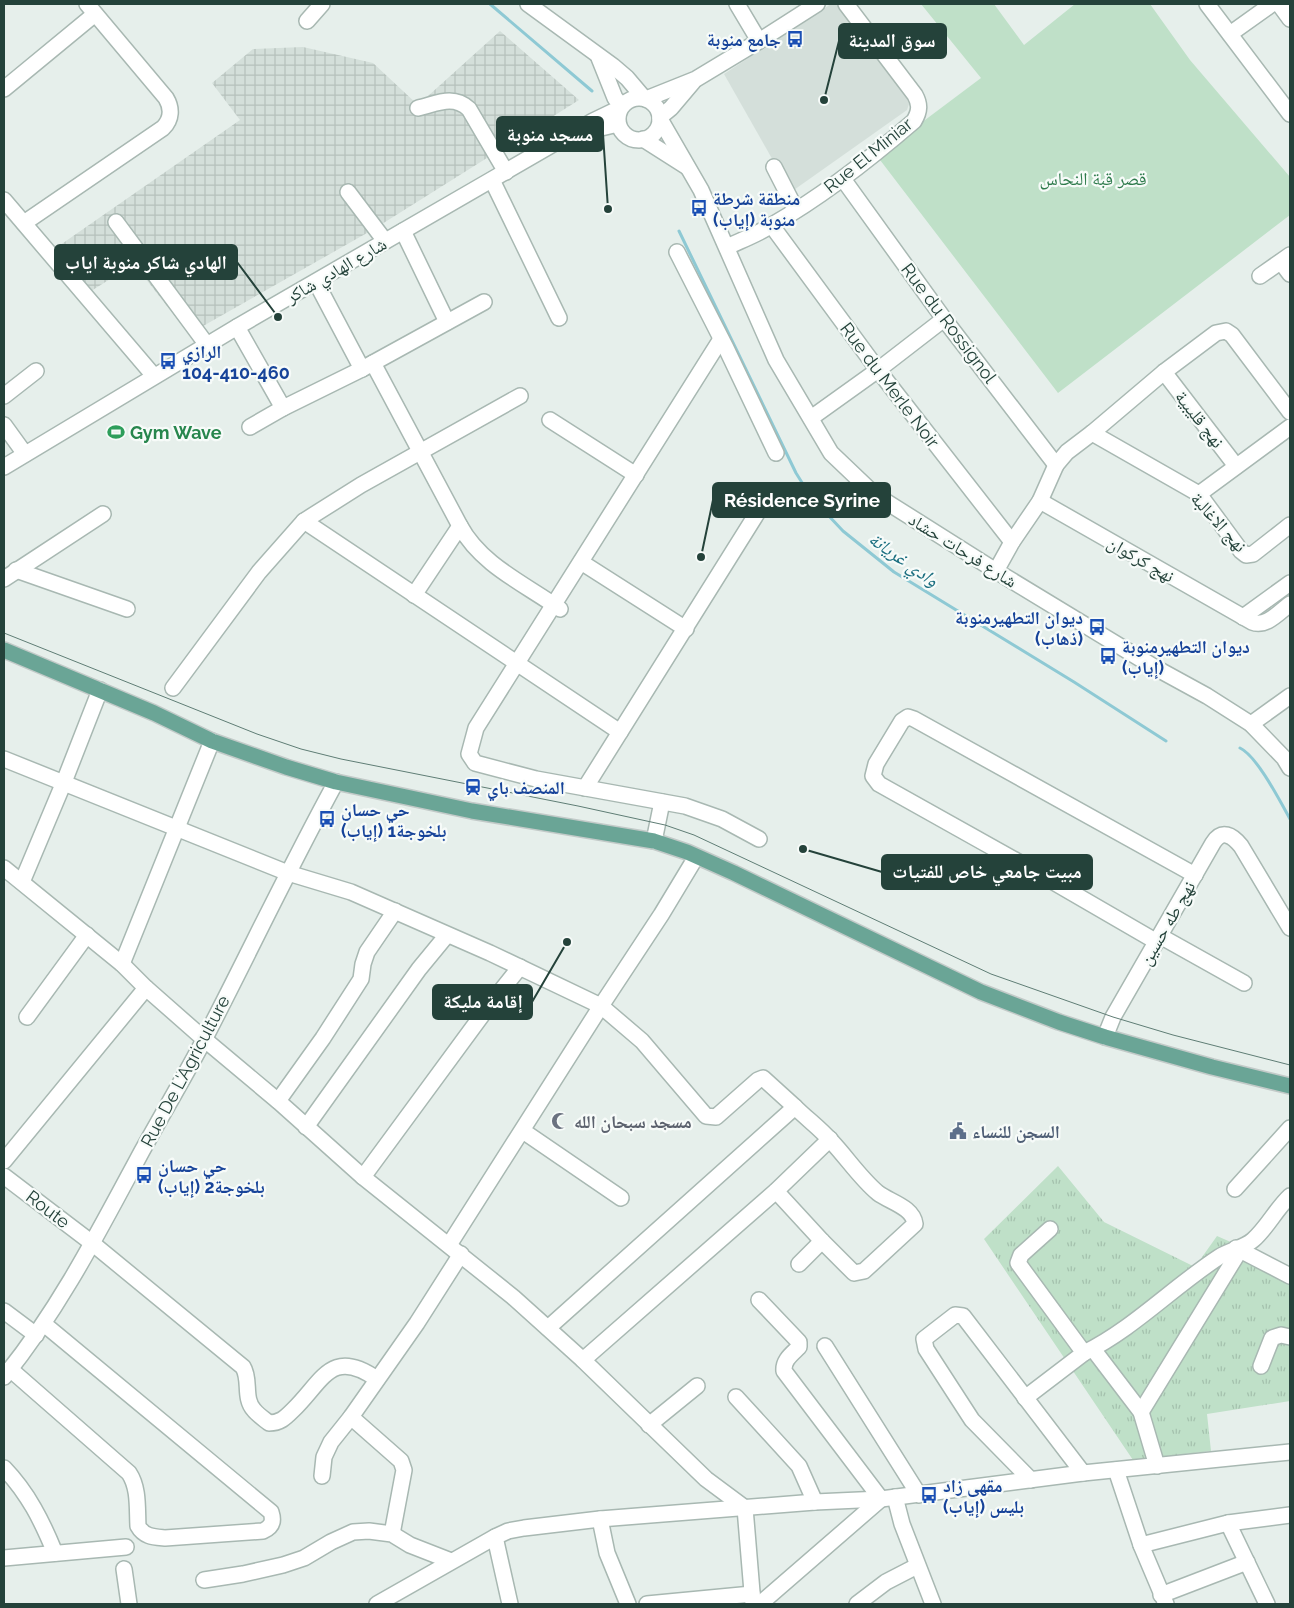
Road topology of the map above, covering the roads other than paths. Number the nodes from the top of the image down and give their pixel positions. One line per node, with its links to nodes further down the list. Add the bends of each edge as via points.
1 (322, 4): 11 (street)
2 (528, 4): 14 (street)
3 (737, 4): 13 (street)
4 (817, 4): 13 (street)
5 (846, 4): 28 (street, Rue El Miniar, via 915,95 919,111 914,120)
6 (1206, 4): 12 (street)
7 (1272, 4): 12 (street)
8 (1279, 4): 10 (street)
9 (91, 9): 16 (street); 34 (street, via 166,98 171,110 168,124)
10 (1290, 19)
11 (306, 21)
12 (1230, 34): 20 (street)
13 (759, 41): 15 (street)
14 (599, 56): 17 (street, via 627,78); 18 (street)
15 (696, 79): 17 (street); 21 (street)
16 (4, 89)
17 (645, 99): 18 (street, via 631,98); 21 (street, via 656,106)
18 (620, 106): 22 (street); 23 (street, شارع الهادي شاكر)
19 (418, 108): 27 (street, via 450,100 462,102)
20 (1290, 114)
21 (660, 118): 24 (street, via 655,133); 25 (street, شارع فرحات حشاد)
22 (618, 124): 23 (street, شارع الهادي شاكر); 24 (street, via 628,137)
23 (566, 136): 27 (street, شارع الهادي شاكر)
24 (643, 140): 25 (street, شارع فرحات حشاد)
25 (687, 167): 38 (street, شارع فرحات حشاد)
26 (774, 167): 32 (street)
27 (506, 172): 29 (street, شارع الهادي شاكر)
28 (842, 179): 32 (street, Rue El Miniar); 46 (street, Rue du Rossignol)
29 (492, 180): 36 (street, شارع الهادي شاكر); 45 (street)
30 (348, 192): 37 (street)
31 (4, 200): 34 (street)
32 (796, 210): 35 (street, Rue El Miniar)
33 (116, 222): 50 (street)
34 (24, 223): 55 (street)
35 (772, 226): 38 (street, Rue El Miniar); 52 (street, Rue du Merle Noir)
36 (403, 230): 37 (street, شارع الهادي شاكر); 47 (street)
37 (385, 241): 43 (street, شارع الهادي شاكر)
38 (727, 247): 60 (street, شارع فرحات حشاد, via 776,360)
39 (677, 252): 49 (street)
40 (1286, 259): 41 (street); 42 (street)
41 (1290, 274)
42 (1260, 276)
43 (316, 282): 48 (street, شارع الهادي شاكر); 51 (street)
44 (484, 302): 47 (street)
45 (559, 318)
46 (944, 318): 52 (street); 69 (street, Rue du Rossignol)
47 (447, 322): 51 (street)
48 (238, 327): 50 (street, شارع الهادي شاكر); 58 (street)
49 (723, 343): 67 (street); 72 (street); 81 (street)
50 (207, 345): 55 (street, شارع الهادي شاكر)
51 (368, 366): 58 (street); 66 (street)
52 (878, 370): 60 (street); 80 (street, Rue du Merle Noir)
53 (36, 371): 56 (street)
54 (1164, 372): 59 (street, via 1216,333 1226,331 1232,334); 65 (street); 70 (street, نهج قليبية)
55 (154, 376): 68 (street, شارع الهادي شاكر)
56 (4, 396)
57 (520, 396): 66 (street)
58 (283, 408): 63 (street)
59 (1290, 412)
60 (811, 418): 82 (street, شارع فرحات حشاد, via 831,453 874,494)
61 (550, 420): 72 (street)
62 (4, 425): 68 (street)
63 (250, 427)
64 (1290, 427): 70 (street)
65 (1092, 433): 69 (street); 74 (street, نهج الاغالبة)
66 (420, 452): 77 (street, via 361,484); 78 (street)
67 (776, 453)
68 (25, 454): 71 (street, شارع الهادي شاكر)
69 (1056, 465): 75 (street)
70 (1236, 466): 74 (street)
71 (4, 467)
72 (636, 475): 81 (street)
73 (771, 491): 90 (street)
74 (1199, 494): 79 (street, نهج الاغالبة, via 1246,555 1253,554)
75 (1040, 501): 80 (street); 89 (street, نهج كركوان)
76 (103, 514): 83 (street)
77 (304, 521): 85 (street); 93 (street, via 260,572)
78 (460, 526): 85 (street); 87 (street, via 486,559)
79 (1290, 526)
80 (1012, 542): 82 (street)
81 (585, 564): 87 (street); 90 (street)
82 (996, 571): 96 (street, شارع فرحات حشاد)
83 (10, 575): 88 (street)
84 (1290, 583): 89 (street)
85 (414, 595): 92 (street)
86 (1290, 604): 89 (street, نهج كركوان, via 1258,625)
87 (557, 607): 92 (street)
88 (127, 608)
89 (1243, 617)
90 (686, 629): 97 (street)
91 (4, 650): 94 (main road)
92 (520, 666): 97 (street); 103 (street, via 485,733 472,743 470,758 479,765)
93 (173, 688)
94 (100, 690): 98 (main road); 101 (street)
95 (1290, 696): 96 (street)
96 (1251, 724): 100 (street, شارع فرحات حشاد)
97 (620, 732): 103 (street)
98 (212, 740): 102 (main road); 105 (street)
99 (4, 759): 101 (street)
100 (1290, 768)
101 (64, 782): 105 (street); 112 (street)
102 (336, 782): 107 (main road, via 472,811); 110 (street, Rue De L'Agriculture)
103 (585, 788): 104 (street)
104 (662, 802): 106 (street, via 704,812); 107 (street)
105 (177, 828): 110 (street); 118 (street)
106 (759, 839)
107 (654, 841): 108 (main road)
108 (696, 857): 122 (street); 124 (main road, via 981,992)
109 (4, 869): 112 (street)
110 (288, 873): 113 (street, via 351,892); 125 (street, Rue De L'Agriculture)
111 (1195, 875): 114 (street, نهج طه حسين, via 1212,843 1220,835 1226,834 1237,840); 117 (street, نهج طه حسين); 117 (street, via 914,719 908,717 902,721 876,764 873,776 879,784)
112 (22, 882): 115 (street)
113 (395, 911): 116 (street); 127 (street, via 367,952 361,979)
114 (1290, 928)
115 (87, 935): 118 (street); 123 (street)
116 (447, 935): 119 (street); 129 (street)
117 (1158, 939): 120 (street); 124 (street, نهج طه حسين)
118 (122, 964): 121 (street)
119 (520, 967): 122 (street); 135 (street)
120 (1244, 983)
121 (146, 988): 125 (street); 133 (street)
122 (601, 1006): 128 (street, via 642,1041 706,1116 716,1117 763,1078); 131 (street)
123 (27, 1017)
124 (1105, 1037): 126 (main road)
125 (204, 1039): 127 (street); 142 (street, Rue De L'Agriculture)
126 (1290, 1086)
127 (278, 1101): 129 (street)
128 (795, 1108): 132 (street); 149 (street)
129 (306, 1127): 135 (street)
130 (1290, 1128): 136 (street)
131 (523, 1131): 139 (street); 144 (street)
132 (830, 1140): 137 (street); 141 (street, via 873,1189 906,1209 915,1224 857,1273)
133 (4, 1161)
134 (4, 1176): 142 (street, Route)
135 (363, 1177): 144 (street)
136 (1235, 1189)
137 (776, 1191): 141 (street); 154 (street)
138 (1290, 1196): 143 (street, via 1255,1239)
139 (621, 1198)
140 (1050, 1229): 153 (street, via 1021,1255 1018,1263)
141 (822, 1241): 145 (street)
142 (92, 1242): 150 (street, Rue De L'Agriculture); 157 (street, Route, via 243,1367 248,1400 253,1410 269,1423 282,1420 335,1367 353,1366)
143 (1238, 1249): 146 (street); 153 (street, via 1220,1257); 161 (street)
144 (455, 1250): 149 (street); 157 (street, via 417,1323)
145 (799, 1264)
146 (1290, 1276)
147 (759, 1300): 172 (street, via 799,1342 799,1347 787,1359 784,1371)
148 (4, 1311): 150 (street)
149 (548, 1328): 154 (street)
150 (40, 1329): 156 (street, Rue De L'Agriculture); 156 (street, via 271,1512 272,1525 263,1530 165,1538 147,1535 138,1526 136,1491 129,1473)
151 (1290, 1337): 155 (street, via 1272,1338)
152 (825, 1346): 171 (street)
153 (1088, 1351): 160 (street); 161 (street)
154 (583, 1360): 163 (street)
155 (1261, 1366)
156 (7, 1373)
157 (377, 1379): 162 (street)
158 (697, 1386): 163 (street)
159 (736, 1397): 173 (street, via 799,1466)
160 (1025, 1398): 168 (street); 170 (street, via 964,1316 955,1315 924,1339 926,1350 972,1420)
161 (1141, 1412): 165 (street)
162 (351, 1417): 169 (street, via 327,1450); 178 (street, via 400,1461 404,1470)
163 (649, 1425): 174 (street, via 706,1479)
164 (1290, 1452): 165 (street)
165 (1157, 1466): 167 (street)
166 (4, 1468): 182 (street, via 28,1497)
167 (1116, 1470): 168 (street); 180 (street)
168 (1083, 1473): 170 (street)
169 (322, 1476)
170 (1031, 1480): 171 (street)
171 (919, 1495): 172 (street)
172 (888, 1498): 173 (street); 186 (street, via 902,1524); 190 (street)
173 (815, 1502): 174 (street)
174 (745, 1508): 176 (street); 190 (street)
175 (1290, 1515): 177 (street)
176 (600, 1519): 179 (street, via 524,1528); 194 (street, via 607,1553)
177 (1228, 1523): 180 (street); 185 (street)
178 (392, 1534): 184 (street); 188 (street, via 353,1532 304,1558 270,1569)
179 (495, 1537): 184 (street); 193 (street)
180 (1141, 1545): 189 (street)
181 (126, 1547): 182 (street)
182 (54, 1553): 183 (street)
183 (4, 1558)
184 (451, 1561): 192 (street)
185 (1247, 1562): 189 (street); 198 (street)
186 (917, 1566): 196 (street, via 886,1582); 197 (street)
187 (124, 1569): 191 (street)
188 (204, 1580)
189 (1164, 1599)
190 (755, 1601): 195 (street)
191 (129, 1604)
192 (377, 1604)
193 (510, 1604)
194 (628, 1604)
195 (647, 1604)
196 (857, 1604)
197 (933, 1604)
198 (1267, 1604)

